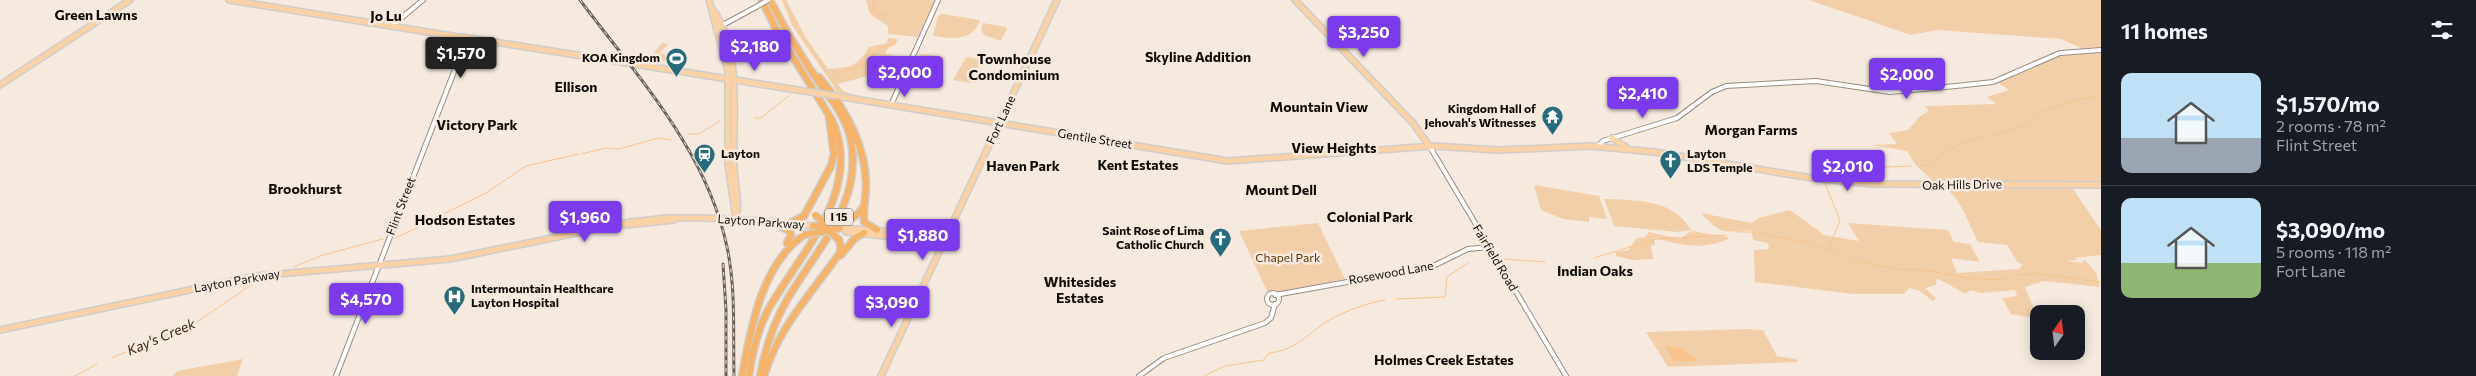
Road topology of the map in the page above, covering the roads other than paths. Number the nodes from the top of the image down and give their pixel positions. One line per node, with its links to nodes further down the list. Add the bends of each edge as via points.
1 (130, 0): 21 (main road)
2 (229, 0): 13 (main road, Gentile Street)
3 (423, 0): 13 (street)
4 (709, 0): 10 (main road)
5 (762, 0): 23 (highway, I 15, via 779,36)
6 (769, 0): 12 (street, bridge); 19 (highway, I 15)
7 (938, 0): 22 (street)
8 (1057, 0): 24 (main road, Fort Lane)
9 (1295, 0): 26 (main road, Fairfield Road, via 1412,121)
10 (712, 10): 11 (main road); 14 (main road)
11 (719, 20): 12 (street); 14 (main road)
12 (731, 21): 14 (street)
13 (393, 25): 15 (main road, Gentile Street)
14 (720, 28): 20 (main road); 20 (main road, via 726,38)
15 (463, 36): 16 (main road, Gentile Street); 17 (main road, Gentile Street)
16 (470, 39): 17 (main road, Gentile Street); 44 (street, Flint Street, via 464,46)
17 (483, 40): 20 (main road, Gentile Street)
18 (2101, 50): 25 (street, via 2055,55 1987,83 1890,92 1816,81 1726,86 1677,118)
19 (801, 55): 32 (highway, via 826,84 854,130 865,174); 53 (highway, I 15, via 842,119 851,144 853,168 849,191 837,222 778,316)
20 (731, 78): 22 (main road, Gentile Street, bridge); 33 (main road, via 738,212)
21 (0, 85)
22 (891, 105): 24 (main road, Gentile Street)
23 (828, 114): 31 (highway, via 834,154); 52 (highway, I 15, via 834,124 839,147 839,182 834,200 818,234 767,313 753,348)
24 (1000, 123): 26 (main road, Gentile Street, via 1228,161); 40 (main road, Fort Lane)
25 (1612, 138): 28 (street); 29 (main road, via 1623,146)
26 (1430, 146): 27 (main road, Gentile Street, via 1492,150); 41 (street, Fairfield Road)
27 (1555, 146): 28 (main road, Oak Hills Drive)
28 (1598, 146): 29 (main road, Oak Hills Drive)
29 (1648, 151): 30 (main road, Oak Hills Drive, via 1812,178 1872,184)
30 (2101, 185)
31 (819, 190): 35 (highway, via 803,218); 37 (highway, bridge, via 813,207 815,216)
32 (865, 203): 37 (highway, bridge, via 858,214); 38 (highway, via 865,224)
33 (734, 219): 34 (main road, Layton Parkway); 44 (main road, Layton Parkway, bridge, via 677,219 624,225 471,256)
34 (770, 222): 35 (main road, Layton Parkway); 42 (highway, via 790,232)
35 (788, 224): 36 (main road, Layton Parkway)
36 (811, 226): 37 (highway, bridge)
37 (832, 228): 38 (main road); 39 (main road); 42 (highway, bridge, via 804,235 792,242); 43 (highway, bridge, via 839,240 840,251)
38 (877, 230): 40 (main road, via 923,236)
39 (864, 233): 40 (main road); 43 (highway, via 855,238)
40 (941, 242): 55 (main road, Fort Lane)
41 (1490, 247): 45 (street, Rosewood Lane, via 1468,249 1431,268); 57 (street, Fairfield Road)
42 (780, 258): 51 (highway, via 759,309)
43 (831, 265): 54 (highway, via 783,327)
44 (379, 266): 49 (main road, Layton Parkway, via 256,276); 50 (street, Flint Street)
45 (1290, 291): 46 (street, Rosewood Lane); 47 (street, Rosewood Lane)
46 (1275, 295): 47 (street); 48 (street, via 1266,297)
47 (1280, 299): 48 (street, Rosewood Lane)
48 (1273, 304): 56 (street, via 1273,312 1265,323 1164,358)
49 (0, 330)
50 (336, 376)
51 (742, 376)
52 (748, 376)
53 (760, 376)
54 (764, 376)
55 (881, 376)
56 (1139, 376)
57 (1566, 376)

